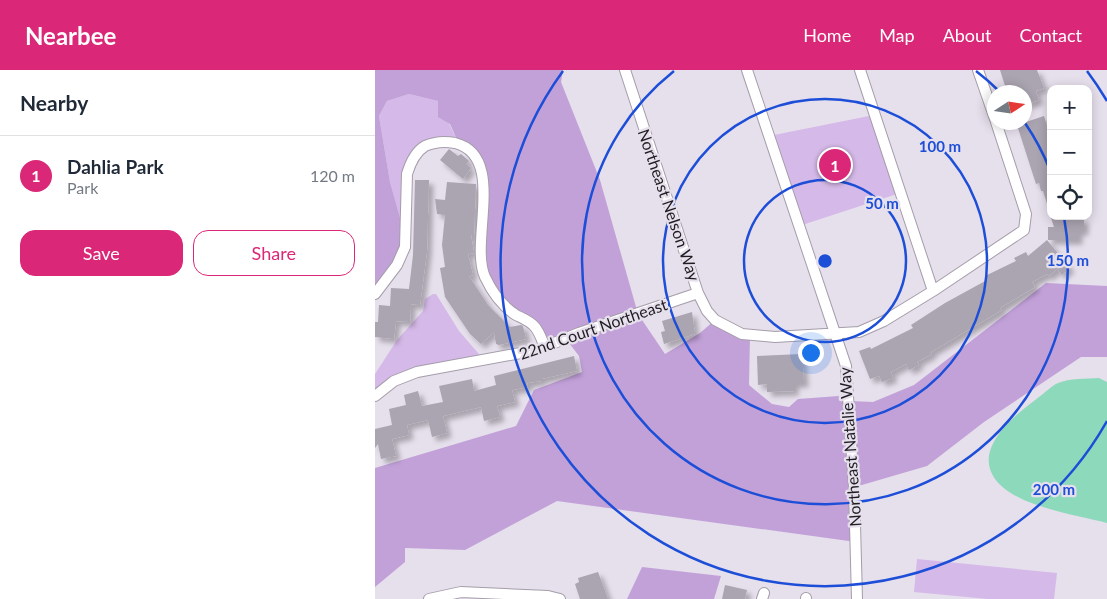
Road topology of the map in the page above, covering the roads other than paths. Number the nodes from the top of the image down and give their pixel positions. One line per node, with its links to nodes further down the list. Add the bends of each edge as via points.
1 (625, 70): 8 (street, Northeast Nelson Way)
2 (747, 70): 10 (street, Northeast Natalie Way)
3 (860, 70): 7 (street)
4 (978, 70): 5 (street)
5 (987, 96)
6 (999, 130): 7 (street, via 1026,214 1026,225)
7 (933, 291): 10 (street, via 872,327)
8 (699, 293): 10 (street, Northeast Nelson Way, via 707,311 729,330 757,337); 11 (street, 22nd Court Northeast, via 579,333)
9 (375, 294): 11 (street, via 397,265 405,248 410,164 423,147 442,142 459,144 473,155 484,182 479,251 486,280 502,304 536,328)
10 (835, 335): 15 (street, Northeast Natalie Way, via 848,379)
11 (545, 348): 12 (street, 22nd Court Northeast, via 417,372 394,382)
12 (375, 396)
13 (429, 599): 14 (street, via 461,592)
14 (560, 599)
15 (857, 599)

